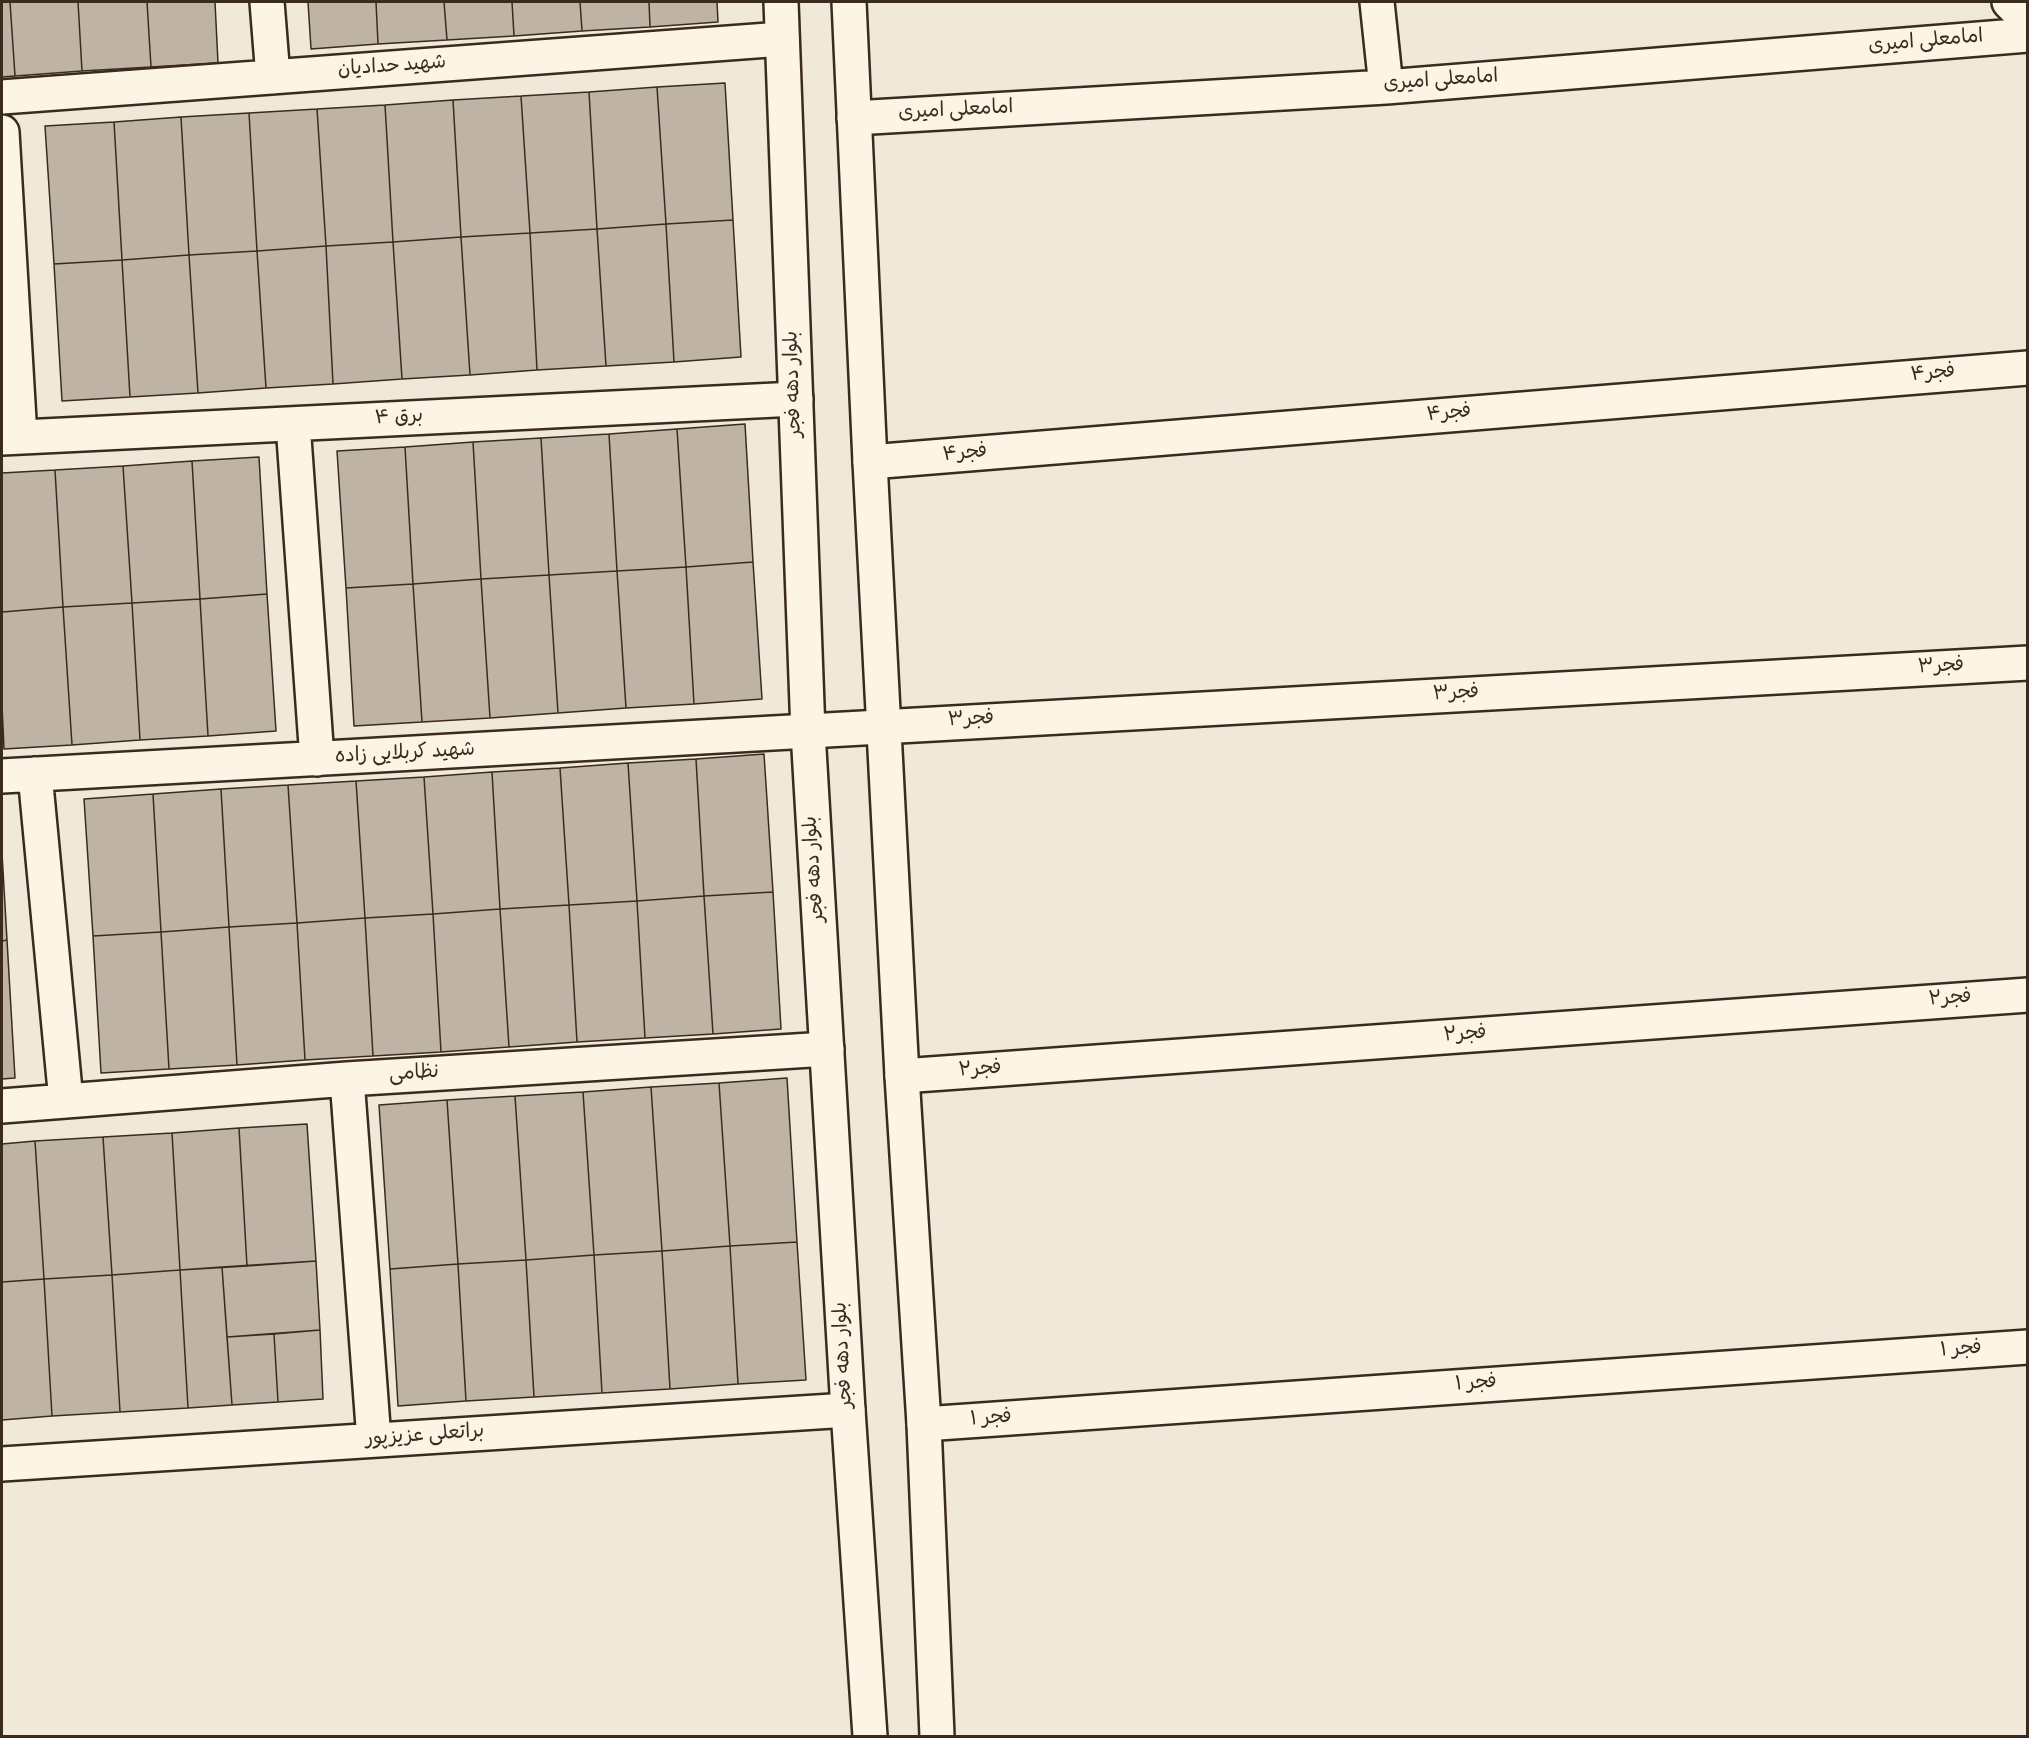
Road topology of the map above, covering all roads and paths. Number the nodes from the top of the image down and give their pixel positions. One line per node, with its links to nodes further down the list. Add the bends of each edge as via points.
1 (267, 2): 9 (street)
2 (781, 2): 8 (street, بلوار دهه فجر)
3 (849, 2): 12 (street)
4 (1377, 2): 10 (street)
5 (2009, 2): 6 (street)
6 (2028, 21)
7 (2028, 35): 10 (street, امامعلی امیری)
8 (782, 39): 9 (street, شهید حدادیان); 15 (street, بلوار دهه فجر)
9 (273, 77): 11 (street, شهید حدادیان)
10 (1386, 87): 12 (street, امامعلی امیری)
11 (2, 97)
12 (854, 118): 18 (street)
13 (2, 132): 17 (street)
14 (2028, 368): 18 (street, فجر۴)
15 (796, 399): 16 (street, برق ۴); 21 (street, بلوار دهه فجر)
16 (292, 424): 17 (street, برق ۴); 22 (street)
17 (11, 437)
18 (870, 462): 20 (street)
19 (2028, 663): 20 (street, فجر۳)
20 (885, 726): 21 (street, فجر۳); 27 (street)
21 (807, 732): 22 (street, شهید کربلایی زاده); 26 (street, بلوار دهه فجر)
22 (317, 759): 23 (street, شهید کربلایی زاده)
23 (35, 774): 24 (street, شهید کربلایی زاده); 29 (street)
24 (2, 776)
25 (2028, 995): 27 (street, فجر۲)
26 (827, 1049): 28 (street, نظامی); 32 (street, بلوار دهه فجر)
27 (903, 1076): 33 (street)
28 (347, 1079): 29 (street, نظامی); 34 (street)
29 (66, 1101): 30 (street, نظامی)
30 (2, 1106)
31 (2028, 1347): 33 (street, فجر ۱)
32 (848, 1410): 34 (street, براتعلی عزیزپور); 36 (street, بلوار دهه فجر)
33 (924, 1424): 37 (street)
34 (374, 1440): 35 (street, براتعلی عزیزپور)
35 (2, 1464)
36 (870, 1737)
37 (937, 1737)

